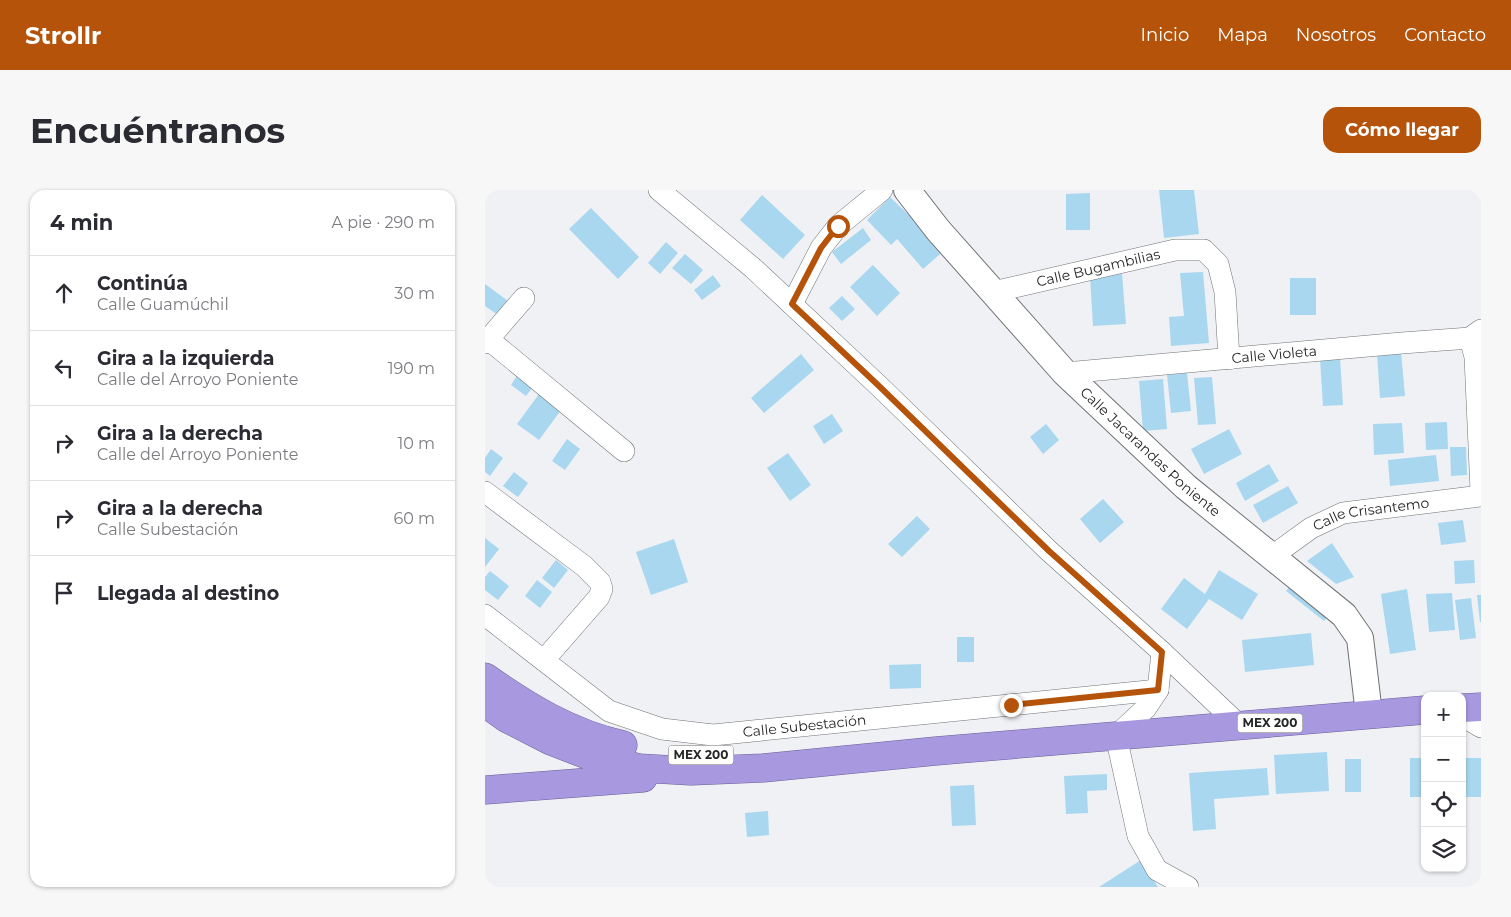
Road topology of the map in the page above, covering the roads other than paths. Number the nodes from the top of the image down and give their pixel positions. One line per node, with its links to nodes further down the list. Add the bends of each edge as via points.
1 (659, 190): 6 (street)
2 (881, 190): 6 (street, via 838,226 821,248)
3 (907, 190): 4 (street, Calle Jacarandas Poniente)
4 (993, 292): 9 (street, Calle Bugambilias, via 1175,250 1204,250 1218,264 1225,292); 10 (street, Calle Jacarandas Poniente)
5 (524, 298): 8 (street)
6 (792, 304): 17 (street, via 1049,551)
7 (1476, 334): 9 (street, Calle Violeta); 12 (street)
8 (487, 341): 11 (street)
9 (1229, 359): 10 (street, Calle Violeta)
10 (1065, 373): 15 (street, Calle Jacarandas Poniente, via 1186,487)
11 (624, 451)
12 (1481, 491)
13 (485, 492): 18 (street, via 601,582 599,597)
14 (1481, 496): 15 (street, Calle Crisantemo, via 1343,514 1311,528)
15 (1271, 557): 25 (street, Calle Jacarandas Poniente, via 1344,615 1360,638)
16 (485, 615): 18 (street, Calle Subestación)
17 (1162, 652): 20 (street); 27 (street)
18 (544, 660): 20 (street, Calle Subestación, via 609,710 662,729 713,735)
19 (485, 677): 30 (highway, MEX 200, via 520,702 559,723 600,740 641,749 699,755)
20 (1158, 690): 29 (street, via 1146,708)
21 (485, 703): 31 (highway, MEX 200, via 506,718 551,741 603,760 639,768 691,771)
22 (1481, 706): 23 (highway)
23 (1466, 708)
24 (1421, 710): 25 (highway, MEX 200)
25 (1369, 714): 27 (highway, MEX 200)
26 (1466, 718): 28 (street)
27 (1239, 725): 29 (highway, MEX 200)
28 (1481, 727)
29 (1116, 736): 30 (highway, MEX 200); 33 (street, via 1138,836 1157,870)
30 (936, 751): 31 (highway, MEX 200)
31 (763, 768): 32 (highway)
32 (485, 790)
33 (1189, 887)

